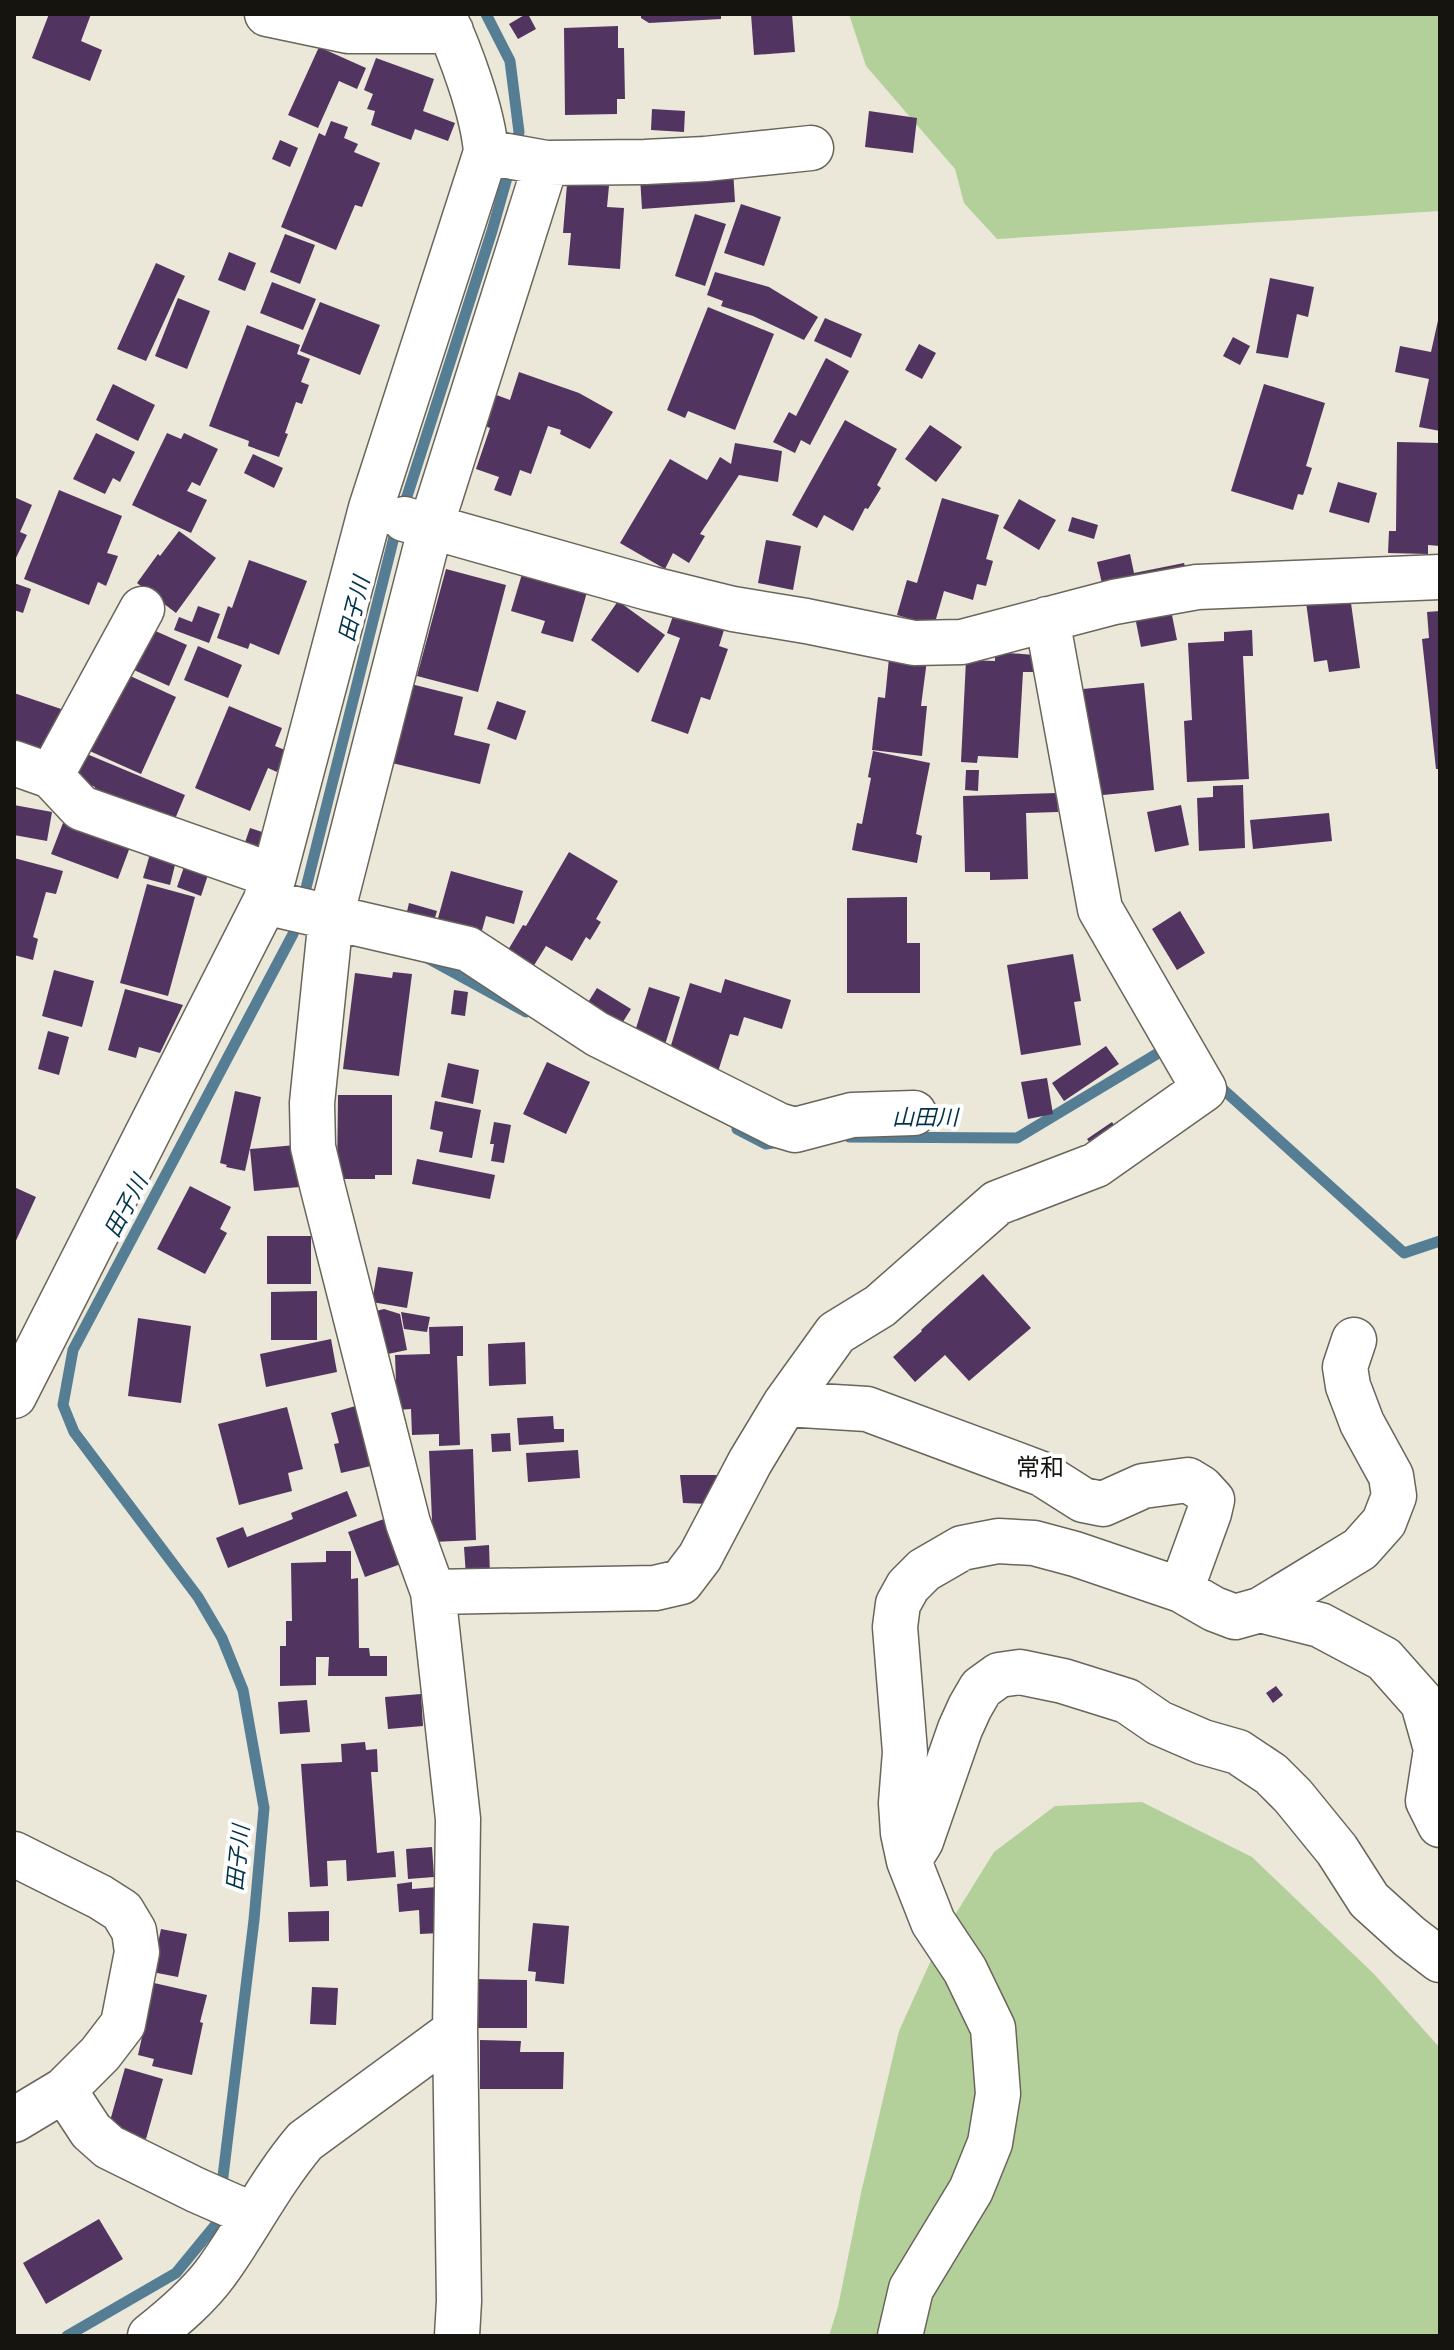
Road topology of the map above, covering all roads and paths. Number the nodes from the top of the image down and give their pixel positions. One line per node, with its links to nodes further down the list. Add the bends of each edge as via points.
1 (267, 14): 2 (street, via 348,31)
2 (447, 22): 4 (street, via 484,129)
3 (811, 148): 4 (street, via 645,162)
4 (517, 158): 5 (street); 5 (street)
5 (401, 517): 8 (street, via 720,606 914,643 962,642); 10 (street); 10 (street)
6 (1440, 577): 8 (street, via 1197,587)
7 (142, 609): 9 (street)
8 (1047, 619): 14 (street, via 1100,909 1204,1089 1096,1165 997,1203 880,1306 836,1333)
9 (32, 770): 10 (street, via 81,808)
10 (293, 903): 11 (street, via 468,949 597,1034 778,1125 808,1129 852,1115); 13 (street); 16 (street, via 313,1147 408,1523)
11 (914, 1113)
12 (1354, 1340): 17 (street, via 1345,1367 1348,1386 1391,1476 1394,1496 1384,1522 1360,1549)
13 (14, 1396)
14 (785, 1404): 15 (street, via 867,1409 1042,1474 1083,1500 1103,1504 1143,1486 1188,1480 1212,1500); 16 (street, via 681,1582 655,1588)
15 (1181, 1590): 17 (street, via 1235,1617); 20 (street, via 1034,1543 998,1541 962,1548 924,1570 898,1604 895,1627 905,1752 901,1803)
16 (433, 1592): 22 (street, via 458,1819)
17 (1260, 1610): 18 (street, via 1320,1625 1384,1659 1423,1703 1436,1749 1428,1801)
18 (1440, 1825)
19 (14, 1854): 23 (street, via 122,1911 134,1931 137,1952 123,2024)
20 (909, 1861): 21 (street, via 981,1688 999,1675 1020,1672 1127,1701 1159,1723 1238,1752 1271,1774 1337,1850 1369,1900); 28 (street, via 933,1922 965,1970 993,2028 998,2094 990,2143 971,2190 911,2289)
21 (1440, 1960)
22 (455, 2031): 25 (street, via 305,2141); 27 (street)
23 (64, 2090): 24 (street); 25 (street, via 91,2131 109,2147)
24 (14, 2120)
25 (250, 2213): 26 (street, via 217,2272)
26 (150, 2336)
27 (457, 2336)
28 (900, 2336)

